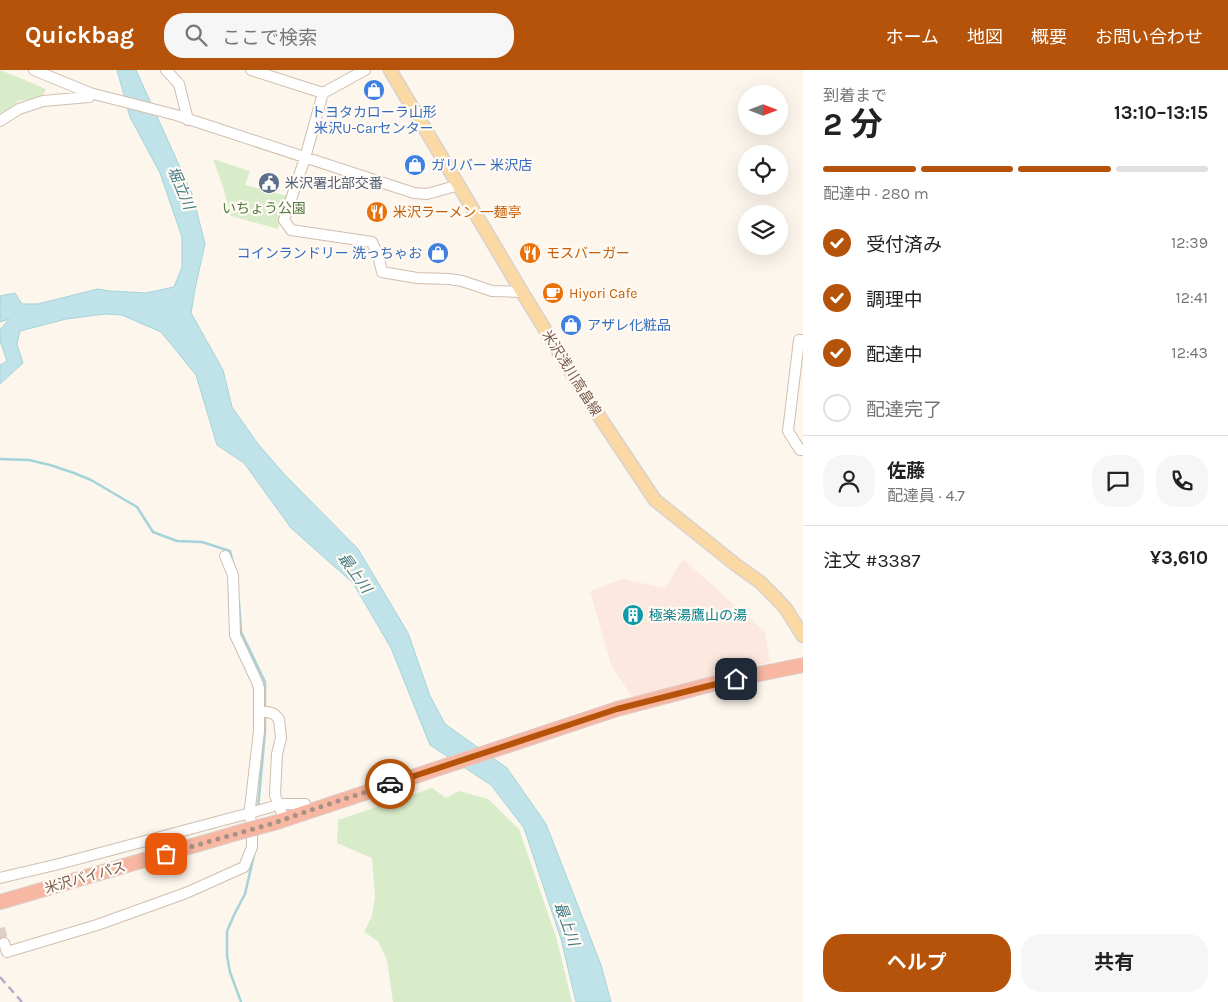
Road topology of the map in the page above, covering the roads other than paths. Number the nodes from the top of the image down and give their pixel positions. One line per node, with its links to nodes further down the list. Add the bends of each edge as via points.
1 (34, 70): 6 (street)
2 (166, 70): 8 (street, via 179,84)
3 (251, 70): 7 (street)
4 (366, 70): 7 (street)
5 (390, 70): 11 (main road, 米沢浅川高畠線)
6 (90, 93): 8 (street); 9 (street, via 89,97 43,101 19,109)
7 (323, 93): 10 (street)
8 (188, 120): 10 (street)
9 (0, 121)
10 (305, 158): 11 (street, via 414,193 427,194); 12 (street, via 284,220 291,230 372,242 382,272 462,281 492,291)
11 (459, 186): 12 (main road, 米沢浅川高畠線)
12 (522, 292): 16 (main road, 米沢浅川高畠線, via 655,500 764,586 786,609)
13 (803, 340): 14 (street, via 799,340 788,431)
14 (803, 450)
15 (224, 556): 18 (street, via 233,575 235,635 257,682)
16 (803, 636)
17 (803, 665): 21 (highway, 米沢バイパス, via 728,680 617,709)
18 (264, 712): 22 (street, via 274,714 279,720 281,738 275,795); 23 (street, via 259,731)
19 (284, 804): 21 (street, via 305,804)
20 (269, 808): 23 (street)
21 (312, 809): 22 (highway, 米沢バイパス)
22 (279, 821): 23 (highway, 米沢バイパス, bridge)
23 (250, 823): 24 (street); 25 (highway, 米沢バイパス); 26 (street, via 252,847 244,866 186,893 97,925 7,952)
24 (0, 878)
25 (0, 902)
26 (4, 943)

